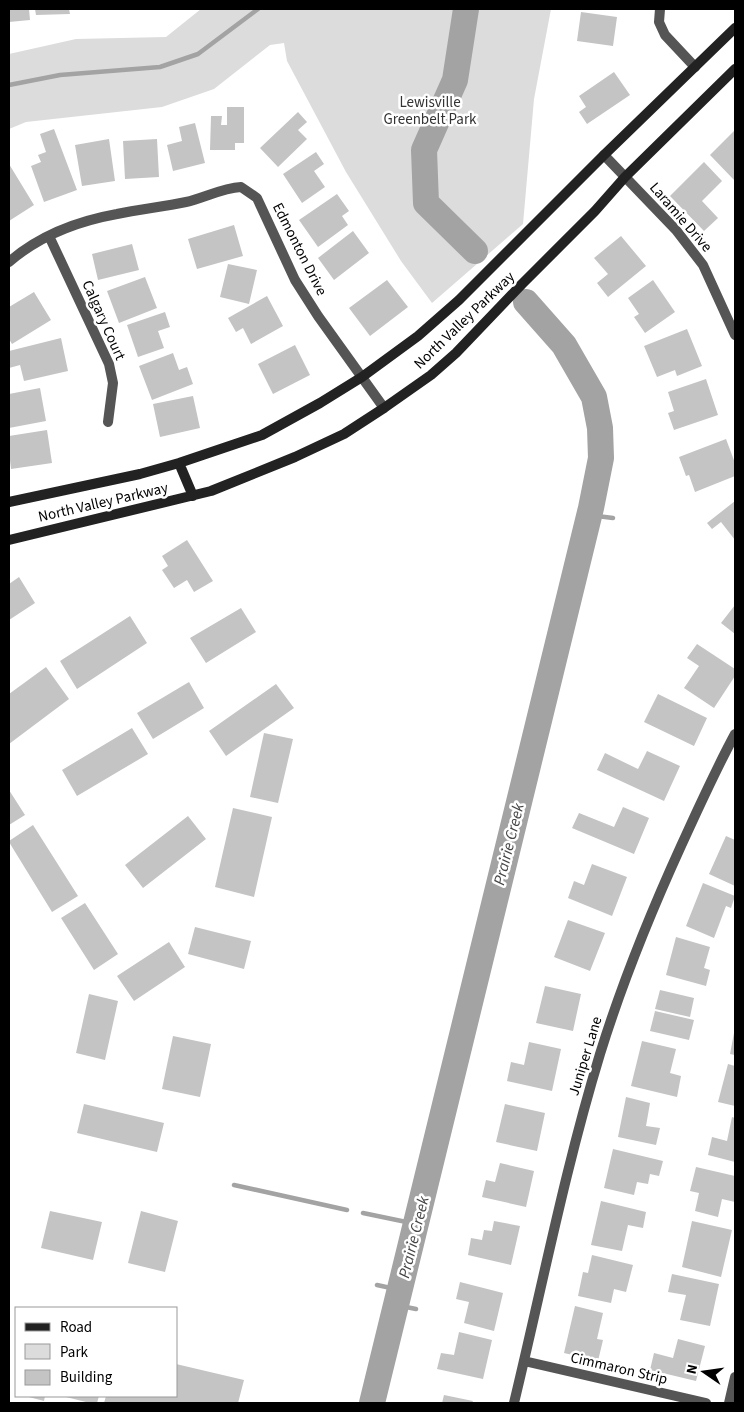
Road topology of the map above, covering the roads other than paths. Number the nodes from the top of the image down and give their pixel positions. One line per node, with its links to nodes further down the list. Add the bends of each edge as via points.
1 (660, 9): 3 (street, via 659,22 665,35)
2 (735, 28): 3 (street, North Valley Parkway)
3 (695, 67): 5 (street, North Valley Parkway)
4 (735, 69): 6 (street, North Valley Parkway)
5 (604, 155): 6 (street, Laramie Drive); 10 (street, North Valley Parkway, via 459,300 418,336)
6 (625, 177): 9 (street, Laramie Drive, via 676,230 704,265); 11 (street, North Valley Parkway, via 456,352 431,375)
7 (49, 236): 8 (street, Edmonton Drive); 10 (street, Edmonton Drive, via 76,224 196,200 241,187 258,198 295,280); 12 (street, Calgary Court, via 109,364 112,383)
8 (9, 262)
9 (735, 334)
10 (362, 377): 11 (street, Edmonton Drive); 13 (street, North Valley Parkway, via 262,435)
11 (384, 408): 14 (street, North Valley Parkway, via 344,434 303,453 211,492)
12 (108, 422)
13 (179, 463): 14 (street); 15 (street, North Valley Parkway)
14 (193, 496): 16 (street, North Valley Parkway)
15 (9, 502)
16 (9, 540)
17 (735, 734): 18 (street, Juniper Lane, via 661,889 601,1053 574,1148)
18 (524, 1361): 20 (street, Juniper Lane); 21 (street, Cimmaron Strip)
19 (735, 1377): 22 (street)
20 (514, 1403)
21 (706, 1403)
22 (729, 1403)

